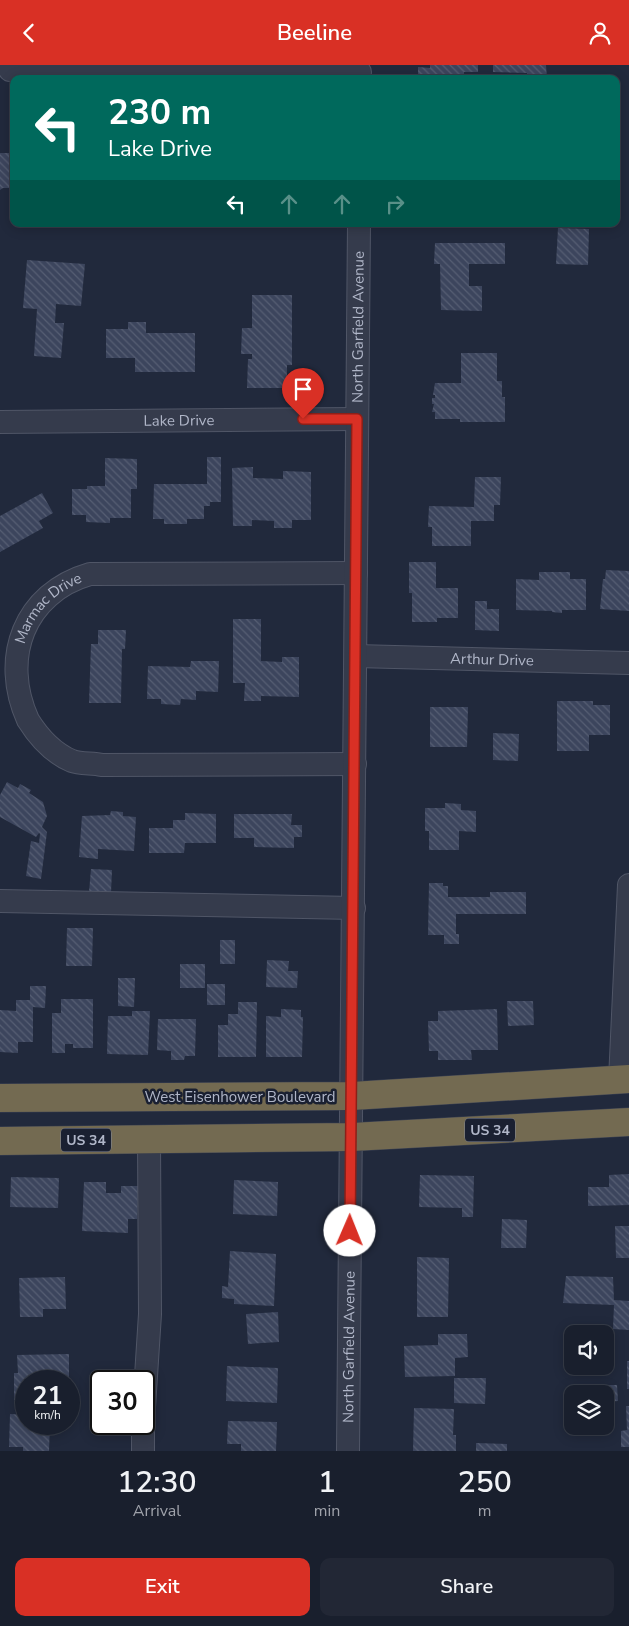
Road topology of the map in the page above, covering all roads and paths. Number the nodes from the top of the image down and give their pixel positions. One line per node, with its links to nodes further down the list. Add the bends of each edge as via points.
1 (10, 65): 2 (street, via 10,70)
2 (360, 72)
3 (359, 227): 4 (street, North Garfield Avenue)
4 (357, 419): 5 (street, Lake Drive); 6 (street, North Garfield Avenue)
5 (0, 422)
6 (356, 573): 7 (street, North Garfield Avenue); 9 (street, Marmac Drive, via 90,574 56,588 38,604 22,624 15,642 12,666 13,687 34,730 52,748 72,761 102,765)
7 (356, 656): 8 (street, Arthur Drive); 9 (street, North Garfield Avenue)
8 (629, 663)
9 (355, 764): 12 (street, North Garfield Avenue)
10 (629, 885): 13 (street)
11 (0, 901): 12 (street)
12 (354, 908): 14 (street, North Garfield Avenue)
13 (624, 1079): 14 (highway, West Eisenhower Boulevard)
14 (352, 1096): 15 (highway, West Eisenhower Boulevard); 17 (street, North Garfield Avenue)
15 (0, 1098)
16 (629, 1122): 17 (highway, US 34)
17 (352, 1137): 18 (highway, US 34); 23 (street, North Garfield Avenue)
18 (149, 1139): 19 (highway, US 34); 20 (street, via 150,1314)
19 (0, 1141)
20 (146, 1370)
21 (143, 1435): 22 (street)
22 (143, 1451)
23 (348, 1451)

